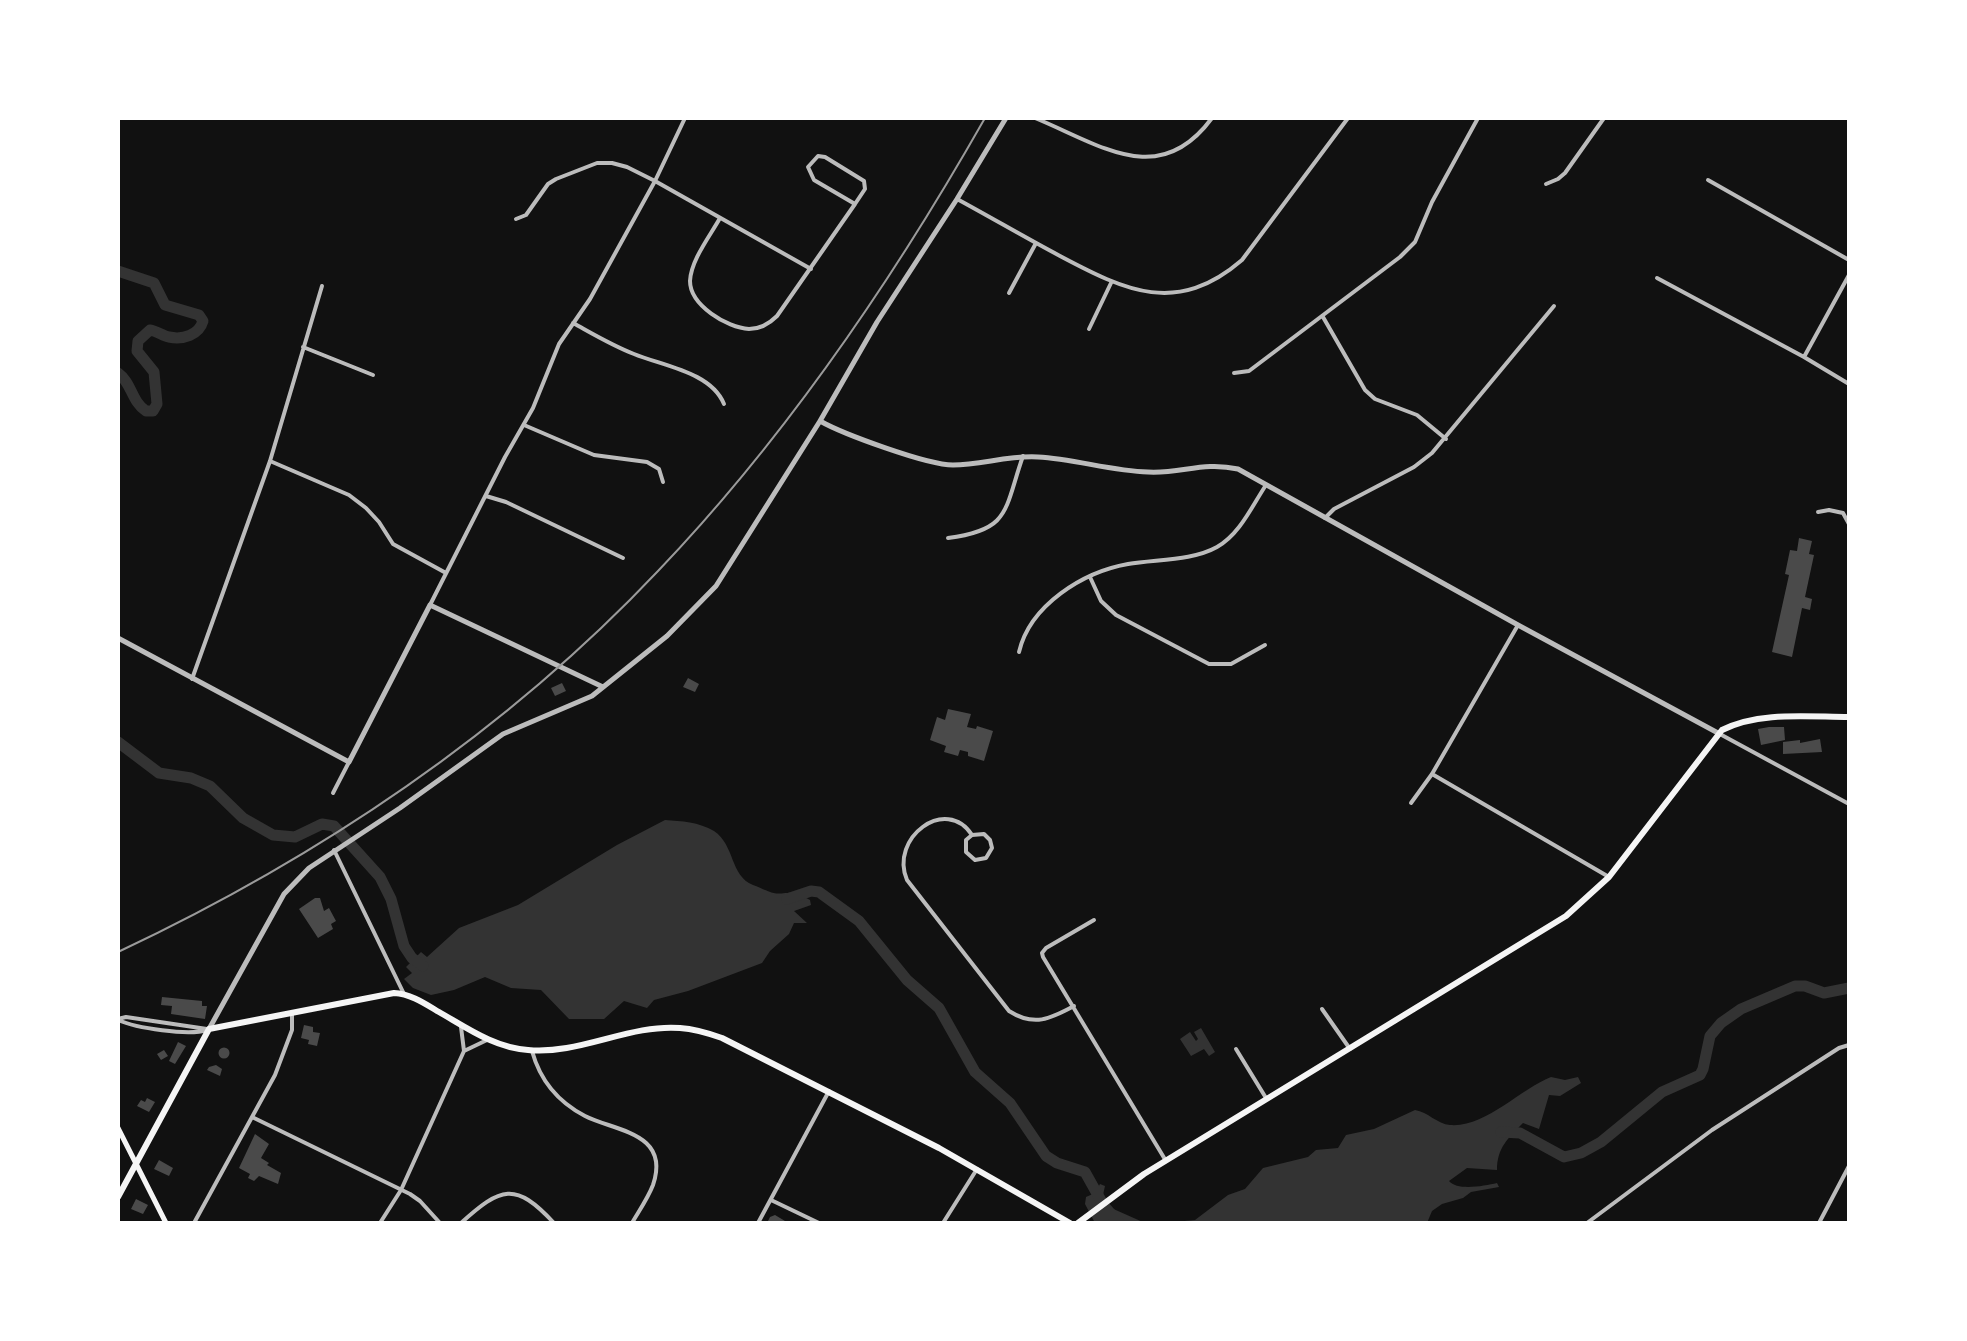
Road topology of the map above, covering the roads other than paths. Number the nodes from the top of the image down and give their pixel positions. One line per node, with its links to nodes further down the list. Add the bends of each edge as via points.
1 (685, 118): 9 (street)
2 (1006, 118): 11 (street)
3 (1035, 118): 4 (street, via 1120,153 1152,158 1181,149)
4 (1212, 118)
5 (1348, 118): 20 (street, via 1228,272 1170,293)
6 (1478, 118): 24 (street, via 1415,242)
7 (1604, 118): 10 (street, via 1565,173)
8 (1708, 180): 16 (street)
9 (655, 181): 13 (street); 14 (street, via 627,167 597,163 548,184 526,215); 25 (street)
10 (1546, 184)
11 (957, 199): 15 (street); 33 (street)
12 (855, 204): 12 (street, via 865,189 859,175 825,157 812,160 808,167 814,180); 17 (street)
13 (720, 218): 17 (street); 17 (street, via 690,277 695,299 711,312 747,329 770,323)
14 (516, 219)
15 (1036, 243): 20 (street); 22 (street)
16 (1849, 260)
17 (811, 269)
18 (1849, 275): 28 (street)
19 (1657, 278): 28 (street)
20 (1111, 283): 26 (street)
21 (322, 286): 27 (street)
22 (1009, 293)
23 (1554, 306): 35 (street)
24 (1323, 316): 29 (street, via 1249,371); 35 (street, via 1365,390 1417,415)
25 (573, 323): 32 (street, via 714,388); 34 (street)
26 (1089, 329)
27 (303, 347): 30 (street); 37 (street)
28 (1804, 357): 31 (street)
29 (1234, 373)
30 (373, 375)
31 (1849, 384)
32 (724, 404)
33 (820, 421): 36 (street, via 931,463); 54 (street, via 716,586 667,636)
34 (524, 425): 38 (street, via 594,455 647,462 659,469); 40 (street)
35 (1446, 439): 42 (street, via 1414,467)
36 (1023, 456): 39 (street, via 1146,472 1221,465); 44 (street, via 997,523 975,535)
37 (270, 461): 46 (street, via 349,495 373,515 393,544); 53 (street)
38 (663, 482)
39 (1266, 485): 42 (street); 47 (street, via 1238,529 1215,549)
40 (486, 496): 45 (street); 46 (street)
41 (1818, 512): 43 (street, via 1843,513)
42 (1325, 518): 49 (street)
43 (1849, 524)
44 (948, 538)
45 (623, 558)
46 (446, 573): 48 (street)
47 (1089, 576): 51 (street, via 1107,609 1209,664 1231,664); 52 (street, via 1048,605 1029,628)
48 (430, 605): 54 (street); 57 (street)
49 (1518, 625): 56 (street); 58 (street)
50 (118, 638): 53 (street)
51 (1265, 645)
52 (1019, 652)
53 (192, 679): 57 (street)
54 (604, 687): 63 (street, via 575,705 503,734)
55 (1849, 717): 56 (main road, via 1766,718)
56 (1718, 733): 61 (street); 64 (main road)
57 (349, 762): 59 (street)
58 (1432, 774): 60 (street); 64 (street)
59 (333, 793)
60 (1411, 803)
61 (1849, 804)
62 (972, 835): 62 (street, via 984,834 990,840 986,858 975,860 966,852); 67 (street, via 953,821 922,826 905,850 907,880 1009,1011 1036,1022)
63 (334, 850): 66 (street); 72 (street, via 284,894)
64 (1609, 877): 76 (main road, via 1566,916)
65 (1094, 920): 67 (street, via 1042,953)
66 (404, 994): 69 (main road); 71 (main road)
67 (1074, 1006): 83 (street)
68 (1322, 1009): 76 (street)
69 (292, 1013): 72 (main road); 81 (street, via 286,1051)
70 (118, 1019): 72 (street)
71 (460, 1024): 73 (main road); 77 (street)
72 (209, 1029): 84 (main road)
73 (488, 1039): 77 (street); 78 (main road)
74 (1849, 1045): 102 (street, via 1712,1130)
75 (1236, 1049): 80 (street)
76 (1350, 1049): 80 (main road)
77 (464, 1051): 87 (street)
78 (531, 1051): 79 (main road, via 654,1029 696,1029); 96 (street, via 544,1081 565,1102 585,1116 636,1134 651,1150 653,1185)
79 (829, 1091): 86 (main road); 89 (street)
80 (1267, 1100): 83 (main road)
81 (252, 1117): 87 (street); 91 (street)
82 (118, 1128): 84 (main road)
83 (1166, 1161): 101 (main road)
84 (135, 1164): 88 (main road); 90 (main road)
85 (1849, 1166): 103 (street)
86 (977, 1169): 99 (street); 100 (main road)
87 (401, 1190): 92 (street); 93 (street)
88 (118, 1197)
89 (771, 1200): 97 (street); 98 (street)
90 (166, 1223)
91 (194, 1223)
92 (380, 1223)
93 (440, 1223)
94 (461, 1223): 95 (street, via 493,1197 518,1194)
95 (554, 1223)
96 (632, 1223)
97 (758, 1223)
98 (819, 1223)
99 (943, 1223)
100 (1070, 1223)
101 (1078, 1223)
102 (1587, 1223)
103 (1819, 1223)

